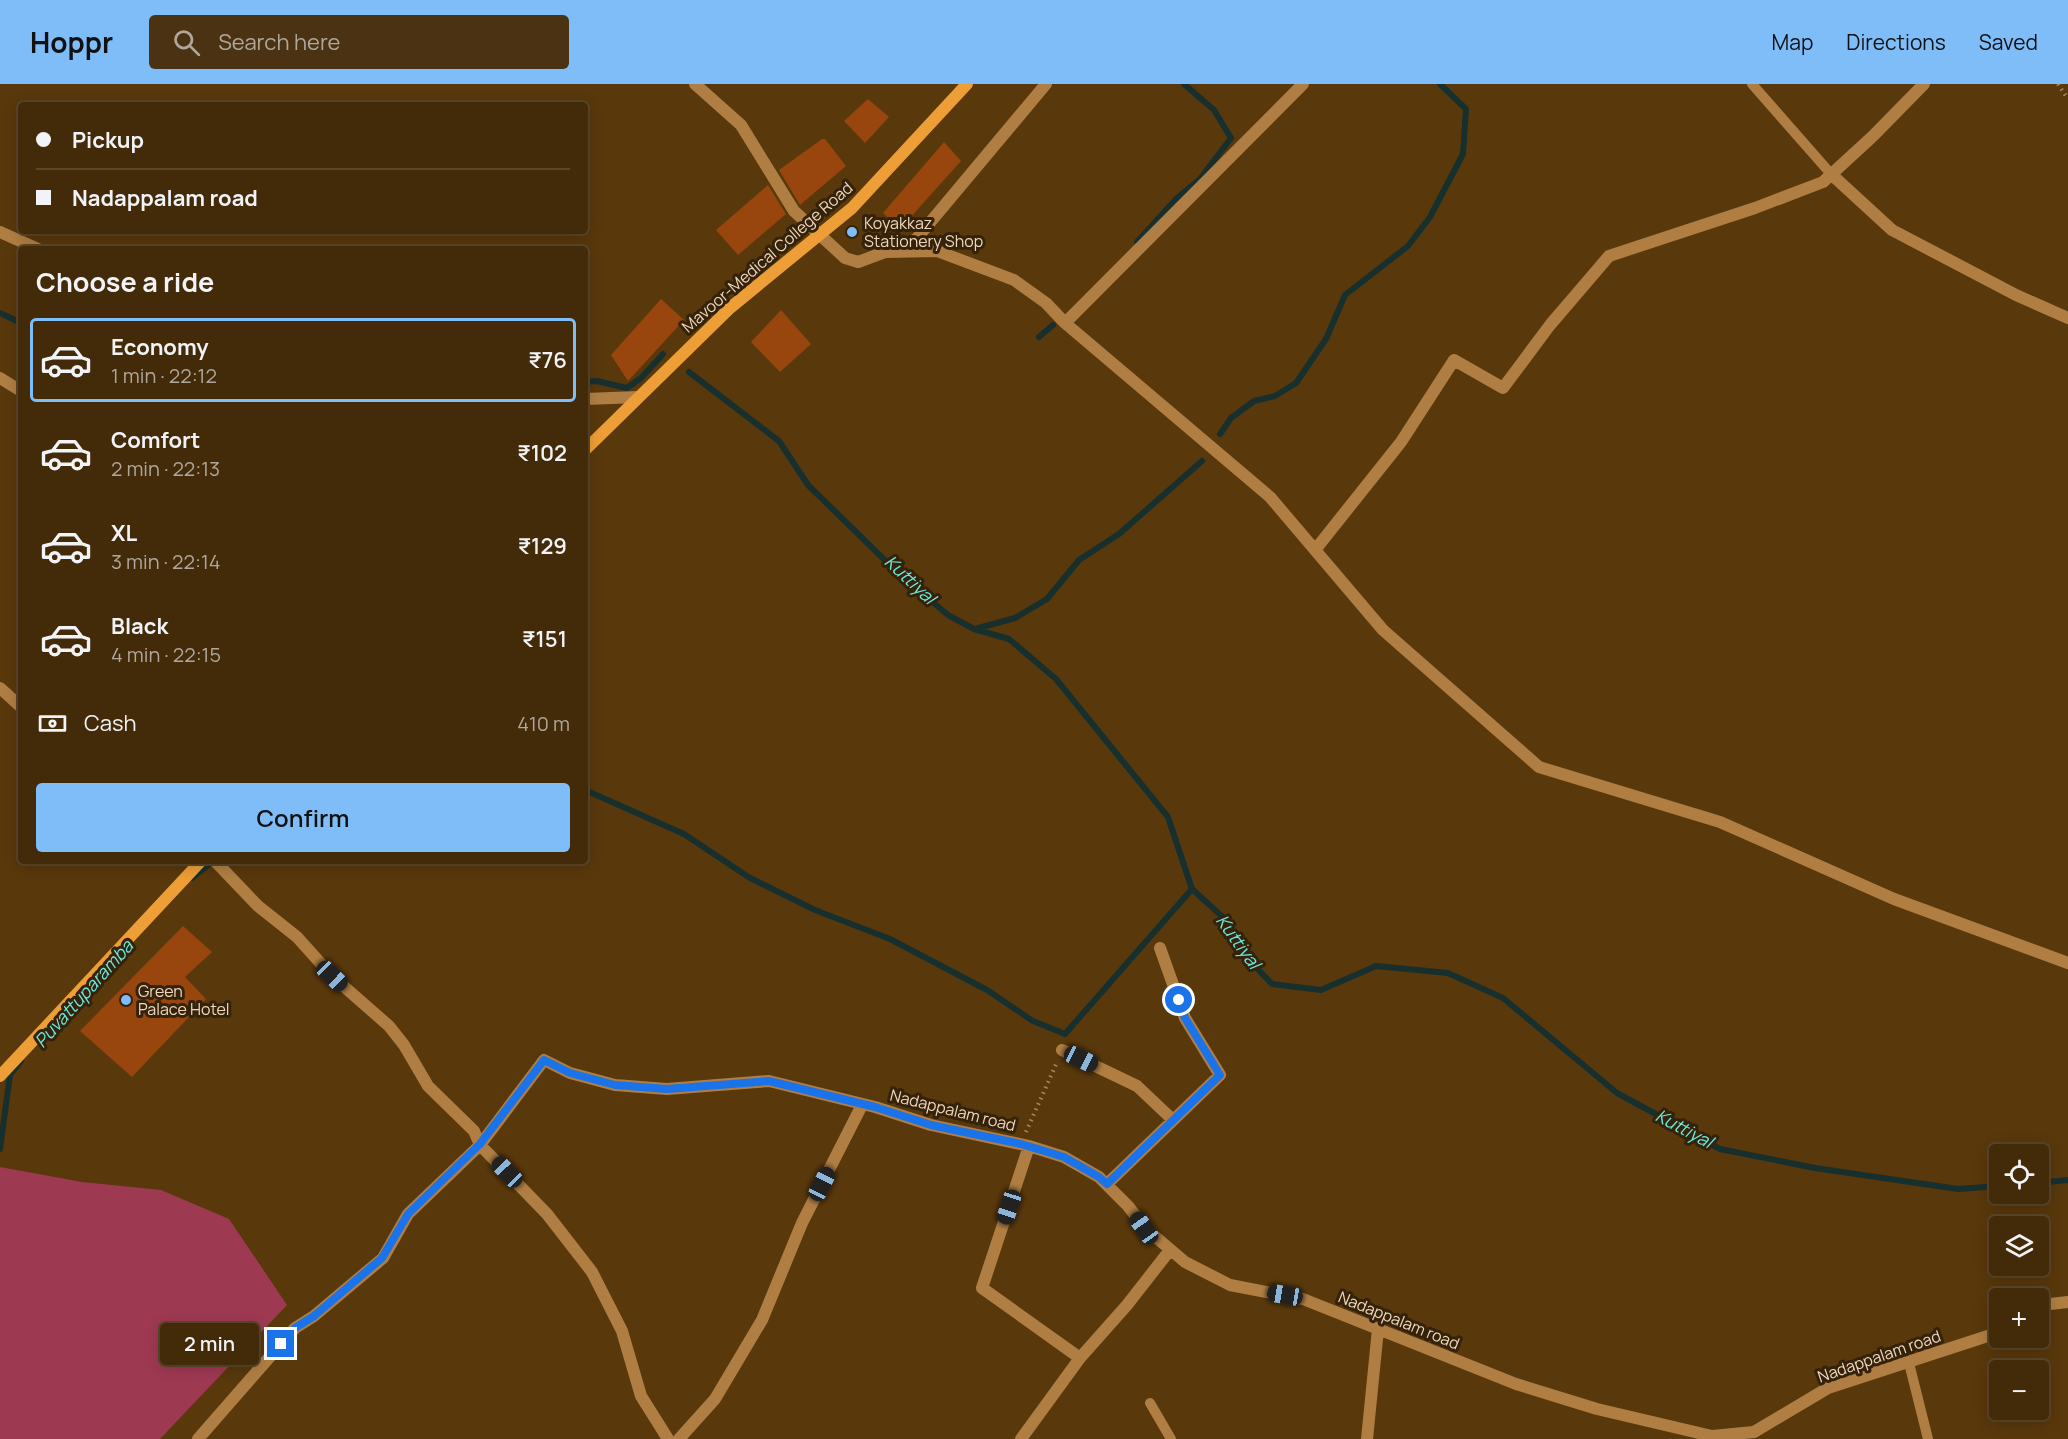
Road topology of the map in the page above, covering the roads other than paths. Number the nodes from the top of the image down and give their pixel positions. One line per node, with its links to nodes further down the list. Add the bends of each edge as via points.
1 (695, 84): 9 (street, via 741,125 794,211)
2 (967, 84): 9 (main road, Mavoor-Medical College Road, via 852,208)
3 (1046, 84): 11 (street)
4 (1303, 84): 13 (street)
5 (1752, 84): 7 (lane)
6 (1924, 84): 7 (street)
7 (1831, 174): 12 (street, via 1892,230); 19 (street, via 1822,182 1755,208 1609,256 1503,388 1454,360 1401,442)
8 (0, 232): 10 (street)
9 (819, 235): 11 (street, via 845,258 858,262 885,252); 16 (main road, Mavoor-Medical College Road, via 730,308)
10 (31, 246)
11 (907, 250): 13 (street, via 937,251 1014,279)
12 (2068, 318)
13 (1065, 323): 19 (street, via 1270,497)
14 (0, 378): 15 (street)
15 (18, 389)
16 (638, 397): 17 (street); 18 (main road, Mavoor-Medical College Road)
17 (588, 399)
18 (588, 447)
19 (1315, 550): 25 (street, via 1383,630 1539,767 1720,822 1894,899)
20 (0, 688): 21 (street)
21 (18, 704)
22 (198, 864): 27 (main road)
23 (218, 864): 30 (street, via 389,1026 428,1086 474,1131)
24 (1160, 948): 29 (street, via 1185,1018 1220,1075)
25 (2068, 963)
26 (1062, 1050): 29 (street, via 1137,1086)
27 (0, 1076)
28 (862, 1105): 30 (street, Nadappalam road, via 769,1081 667,1089 615,1085 570,1073 544,1060); 31 (street, Nadappalam road); 44 (street, via 802,1223 762,1320 715,1399)
29 (1173, 1120): 32 (street)
30 (480, 1144): 42 (street, Nadappalam road, via 408,1214 382,1258 295,1328); 43 (street, via 547,1214 592,1272 622,1331 640,1396)
31 (1025, 1145): 32 (street, Nadappalam road, via 1064,1157); 38 (street, via 982,1288)
32 (1107, 1184): 33 (street, Nadappalam road, via 1144,1228)
33 (1170, 1250): 36 (street, Nadappalam road, via 1230,1285 1303,1299); 38 (street)
34 (2068, 1302): 35 (street)
35 (2049, 1304)
36 (1378, 1329): 41 (street, Nadappalam road, via 1516,1384); 47 (street)
37 (1989, 1336): 39 (street, Nadappalam road)
38 (1080, 1358): 45 (street)
39 (1909, 1363): 41 (street, Nadappalam road, via 1828,1388 1754,1432); 48 (lane)
40 (1150, 1403): 46 (lane)
41 (1699, 1436)
42 (198, 1439)
43 (668, 1439)
44 (679, 1439)
45 (1020, 1439)
46 (1171, 1439)
47 (1367, 1439)
48 (1928, 1439)

